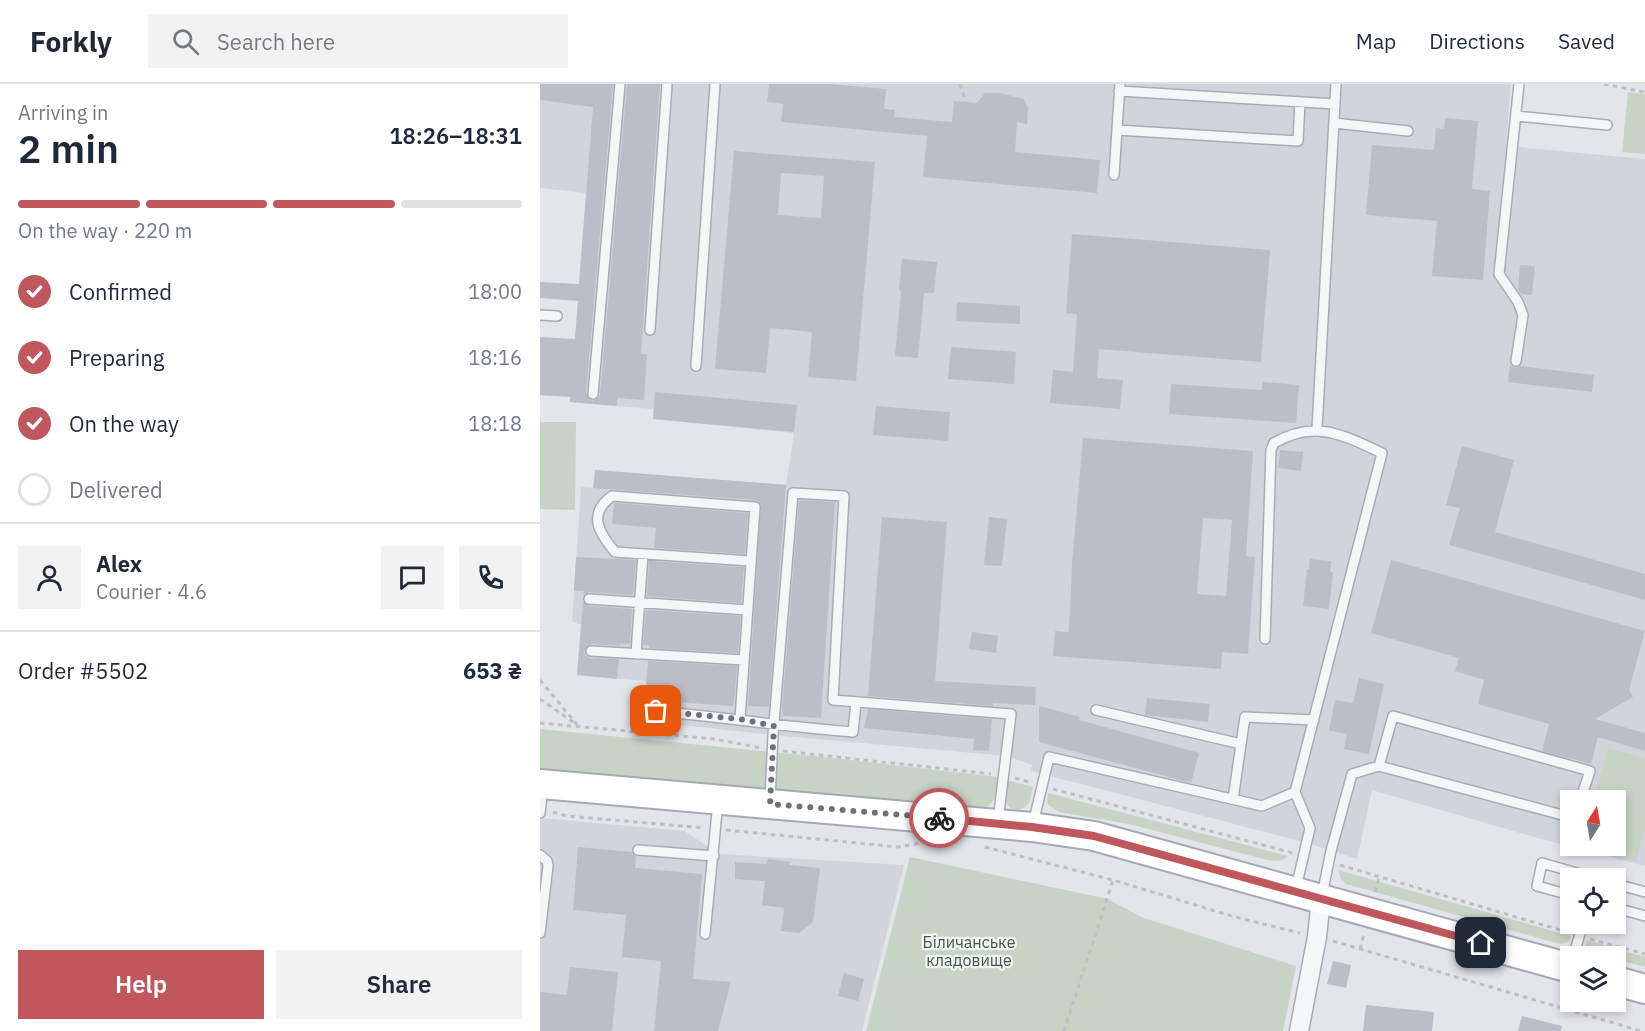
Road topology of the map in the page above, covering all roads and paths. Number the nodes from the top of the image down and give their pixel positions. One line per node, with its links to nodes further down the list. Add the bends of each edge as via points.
1 (620, 84): 24 (lane)
2 (667, 84): 21 (lane)
3 (715, 84): 23 (lane)
4 (960, 84): 10 (path)
5 (1336, 84): 12 (lane)
6 (1519, 84): 13 (lane)
7 (1604, 84): 9 (path)
8 (1120, 87): 11 (lane); 16 (lane)
9 (1645, 92)
10 (966, 102)
11 (1300, 102): 12 (lane); 16 (lane, via 1298,141)
12 (1335, 104): 14 (lane)
13 (1516, 116): 15 (lane); 22 (lane, via 1499,274 1523,315)
14 (1334, 123): 17 (lane); 25 (lane)
15 (1607, 125)
16 (1117, 130): 18 (lane)
17 (1408, 131)
18 (1114, 176)
19 (540, 315): 20 (lane)
20 (557, 316)
21 (650, 330)
22 (1516, 361)
23 (696, 366)
24 (593, 394)
25 (1317, 429): 31 (lane, via 1282,438 1271,450); 41 (lane, via 1343,435 1382,453)
26 (643, 554): 27 (lane); 27 (lane, via 615,552 600,534 597,519 602,503 612,496 755,507); 29 (lane)
27 (751, 561): 30 (lane)
28 (589, 599): 29 (lane)
29 (639, 603): 30 (lane); 33 (lane)
30 (748, 610): 34 (lane)
31 (1265, 639)
32 (591, 651): 33 (lane)
33 (636, 654): 34 (lane)
34 (744, 660): 40 (lane)
35 (540, 680): 36 (path, via 580,727)
36 (540, 699)
37 (856, 703): 42 (lane, via 853,732); 42 (lane, via 833,700 844,496 793,493); 53 (lane, via 1011,714)
38 (1096, 710): 43 (lane)
39 (656, 711): 40 (lane)
40 (740, 719): 42 (lane)
41 (1314, 720): 43 (lane, via 1245,717); 47 (lane)
42 (774, 726): 50 (lane)
43 (1241, 744): 48 (lane)
44 (1378, 766): 45 (lane, via 1393,716 1590,771); 52 (lane); 66 (lane, via 1352,774 1331,851)
45 (1584, 790)
46 (541, 792): 49 (main road); 51 (lane); 55 (path, via 567,816)
47 (1295, 792): 48 (lane, via 1262,806); 66 (lane, via 1310,828)
48 (1233, 799): 54 (lane, via 1049,756)
49 (718, 800): 50 (main road); 55 (lane)
50 (770, 804): 53 (main road)
51 (540, 813)
52 (1560, 814)
53 (997, 823): 54 (main road)
54 (1032, 827): 66 (main road, via 1094,836)
55 (716, 829): 56 (path, via 898,848); 60 (lane)
56 (933, 841)
57 (978, 845): 62 (path)
58 (638, 850): 60 (lane)
59 (540, 855): 69 (lane, via 548,863)
60 (714, 856): 70 (lane)
61 (1560, 868): 64 (lane, via 1542,863 1536,886)
62 (1113, 880): 71 (path); 75 (path)
63 (1626, 887): 65 (lane)
64 (1560, 892)
65 (1645, 892)
66 (1308, 894): 71 (street); 72 (main road)
67 (1626, 911): 68 (lane)
68 (1645, 916)
69 (540, 933)
70 (705, 934)
71 (1317, 937): 76 (street); 77 (path)
72 (1560, 965)
73 (1626, 984): 74 (main road)
74 (1645, 989)
75 (1064, 1031)
76 (1299, 1031)
77 (1641, 1031)

